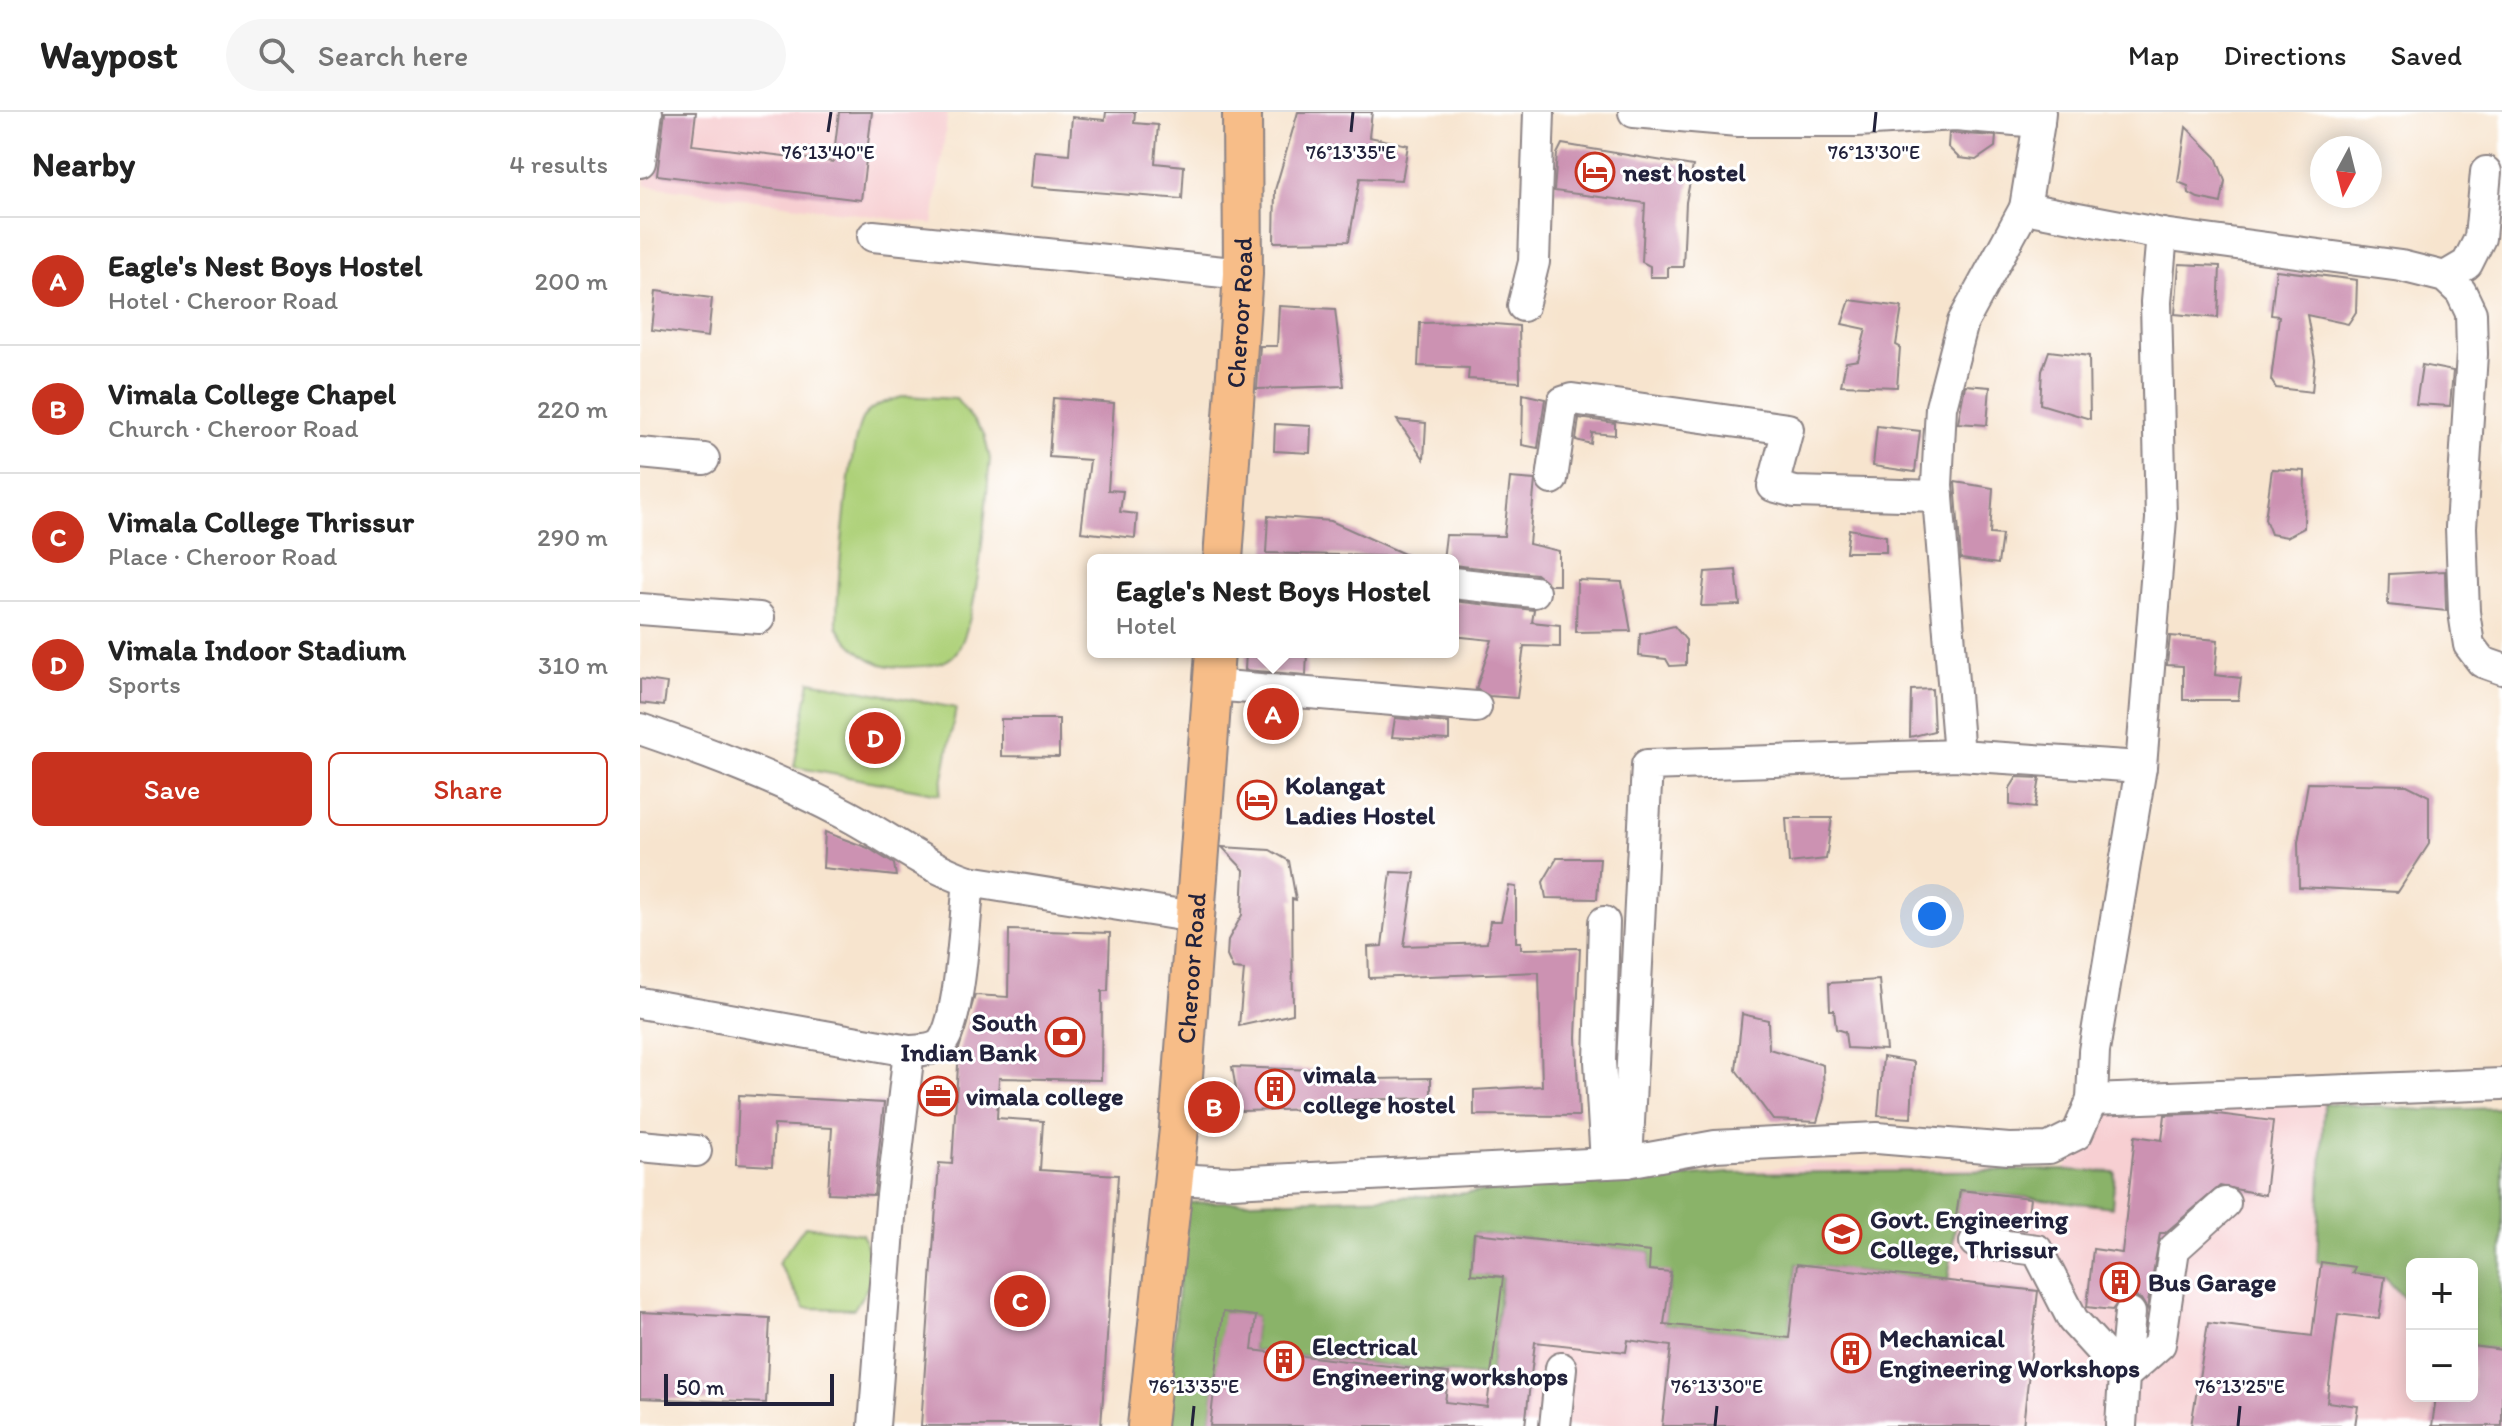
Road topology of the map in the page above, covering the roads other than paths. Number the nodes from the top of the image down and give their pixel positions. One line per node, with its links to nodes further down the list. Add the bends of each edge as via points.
1 (647, 112): 6 (street)
2 (1242, 112): 11 (main road, Cheroor Road)
3 (1539, 112): 13 (street, via 1534,262)
4 (1634, 112): 5 (street, via 1738,121)
5 (2039, 117): 8 (street)
6 (640, 162)
7 (2486, 172): 12 (street, via 2480,238 2467,264)
8 (2025, 208): 9 (street); 17 (street, via 1963,322 1941,407)
9 (2162, 234): 12 (street, via 2385,263); 28 (street, via 2156,302 2161,519)
10 (873, 236): 11 (street)
11 (1243, 274): 18 (main road, Cheroor Road)
12 (2445, 277): 24 (street, via 2461,292 2471,313 2461,527 2464,612 2469,645 2482,662)
13 (1523, 306)
14 (640, 453): 15 (street)
15 (704, 459)
16 (1552, 479): 17 (street, via 1563,402 1572,399 1788,429 1773,486 1784,489)
17 (1938, 496): 27 (street)
18 (1223, 554)
19 (1459, 584): 20 (street)
20 (1534, 592)
21 (640, 609): 22 (street)
22 (759, 618)
23 (1214, 669): 25 (street); 30 (main road, Cheroor Road)
24 (2502, 669)
25 (1476, 707)
26 (640, 729): 29 (street, via 733,761 846,815 934,869)
27 (1959, 755): 28 (street); 38 (street, via 1647,765)
28 (2141, 767): 35 (street, via 2094,1051)
29 (969, 881): 30 (street); 33 (street, via 948,1028 935,1048)
30 (1194, 917): 39 (main road, Cheroor Road)
31 (1604, 922): 38 (street, via 1600,1061)
32 (640, 1003): 33 (street)
33 (909, 1051): 45 (street)
34 (2502, 1084): 35 (street)
35 (2092, 1100): 38 (street, via 2077,1134 2049,1148 1877,1138 1715,1146)
36 (640, 1146): 37 (street)
37 (696, 1151)
38 (1617, 1163): 39 (street, via 1233,1182)
39 (1174, 1179): 46 (main road, Cheroor Road)
40 (2225, 1203): 44 (street, via 2174,1249 2160,1344)
41 (1975, 1242): 44 (street, via 2037,1250 2073,1320)
42 (2130, 1313): 44 (street)
43 (1561, 1368): 47 (street)
44 (2124, 1376): 48 (street)
45 (874, 1426)
46 (1147, 1426)
47 (1555, 1426)
48 (2121, 1426)

